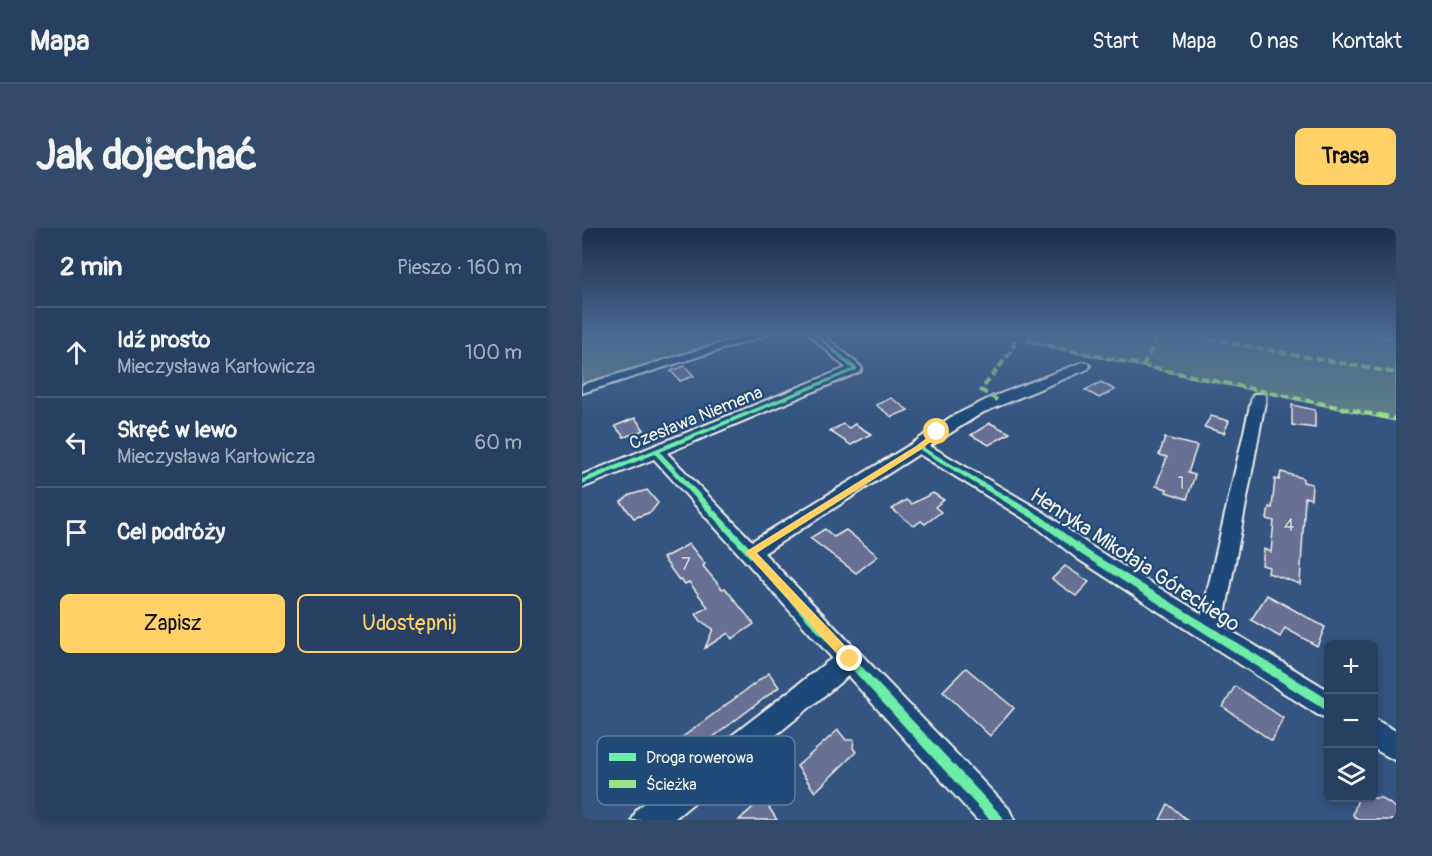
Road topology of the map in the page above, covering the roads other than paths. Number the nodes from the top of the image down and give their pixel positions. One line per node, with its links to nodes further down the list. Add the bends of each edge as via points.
1 (669, 363): 4 (street)
2 (847, 363): 7 (street, Czesława Niemena, via 855,369)
3 (1083, 366): 6 (street, via 998,400 942,428)
4 (582, 389)
5 (1259, 397): 10 (street)
6 (919, 447): 9 (street); 10 (street, Henryka Mikołaja Góreckiego, via 1038,518 1085,553)
7 (656, 452): 8 (street, Czesława Niemena); 9 (street)
8 (582, 482)
9 (750, 552): 11 (street)
10 (1210, 630): 12 (street, Henryka Mikołaja Góreckiego)
11 (850, 659): 13 (street); 18 (street)
12 (1324, 702)
13 (753, 736)
14 (1378, 736): 15 (street)
15 (1396, 747)
16 (667, 805): 17 (street)
17 (648, 820)
18 (998, 820)

